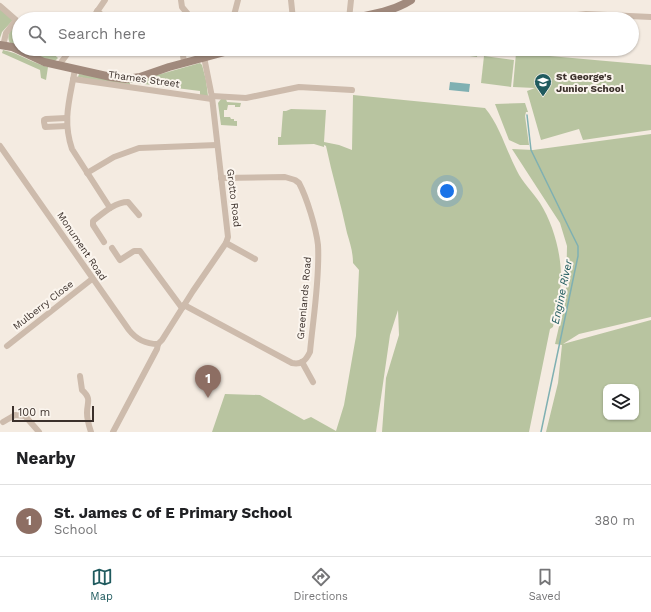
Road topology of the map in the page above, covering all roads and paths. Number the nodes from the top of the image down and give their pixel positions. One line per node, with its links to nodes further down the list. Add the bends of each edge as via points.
1 (105, 0): 8 (street)
2 (181, 0): 9 (street)
3 (238, 0): 10 (street)
4 (291, 0): 11 (street)
5 (351, 0): 12 (street)
6 (411, 0): 13 (street)
7 (0, 6): 14 (street)
8 (97, 11)
9 (186, 12)
10 (235, 12)
11 (292, 12)
12 (350, 12)
13 (380, 12)
14 (12, 16)
15 (639, 16): 16 (street)
16 (651, 17)
17 (12, 25): 18 (street)
18 (2, 45): 19 (street, Thames Street)
19 (12, 48)
20 (30, 56): 26 (street, Thames Street)
21 (65, 56): 26 (street)
22 (183, 56): 25 (street)
23 (208, 56): 24 (street, Thames Street)
24 (204, 57): 25 (street, Thames Street); 30 (street, Grotto Road)
25 (184, 62): 27 (street, Thames Street, via 132,79)
26 (59, 65): 27 (street, Thames Street)
27 (75, 69): 28 (street)
28 (73, 79): 30 (street, Thames Street); 31 (street)
29 (352, 90): 30 (street, Thames Street, via 299,87 246,98)
30 (212, 97): 34 (street, Grotto Road)
31 (66, 118): 32 (street); 32 (street, via 46,119 44,122 45,127)
32 (67, 126): 35 (street, via 72,149)
33 (0, 146): 43 (street, Monument Road)
34 (217, 146): 35 (street, via 139,148 114,157); 36 (street, Grotto Road)
35 (87, 173): 37 (street)
36 (221, 178): 40 (street, Grotto Road, via 228,234); 47 (street, Greenlands Road, via 290,178 299,183 302,189 316,233 318,263 310,352)
37 (110, 208): 38 (street, via 128,202); 39 (street, via 93,221)
38 (140, 215)
39 (104, 242)
40 (226, 243): 42 (street); 44 (street)
41 (112, 248): 44 (street, via 120,260 134,251 140,251)
42 (255, 259)
43 (92, 279): 45 (street, Monument Road, via 132,334 142,341); 46 (street, Mulberry Close)
44 (183, 306): 45 (street); 47 (street, via 289,362)
45 (158, 344): 53 (street)
46 (7, 346)
47 (302, 362): 49 (street)
48 (80, 376): 52 (street, via 82,390 88,394 87,413)
49 (313, 382)
50 (3, 422): 51 (street, via 20,415 28,418)
51 (39, 432)
52 (91, 432)
53 (113, 432)

